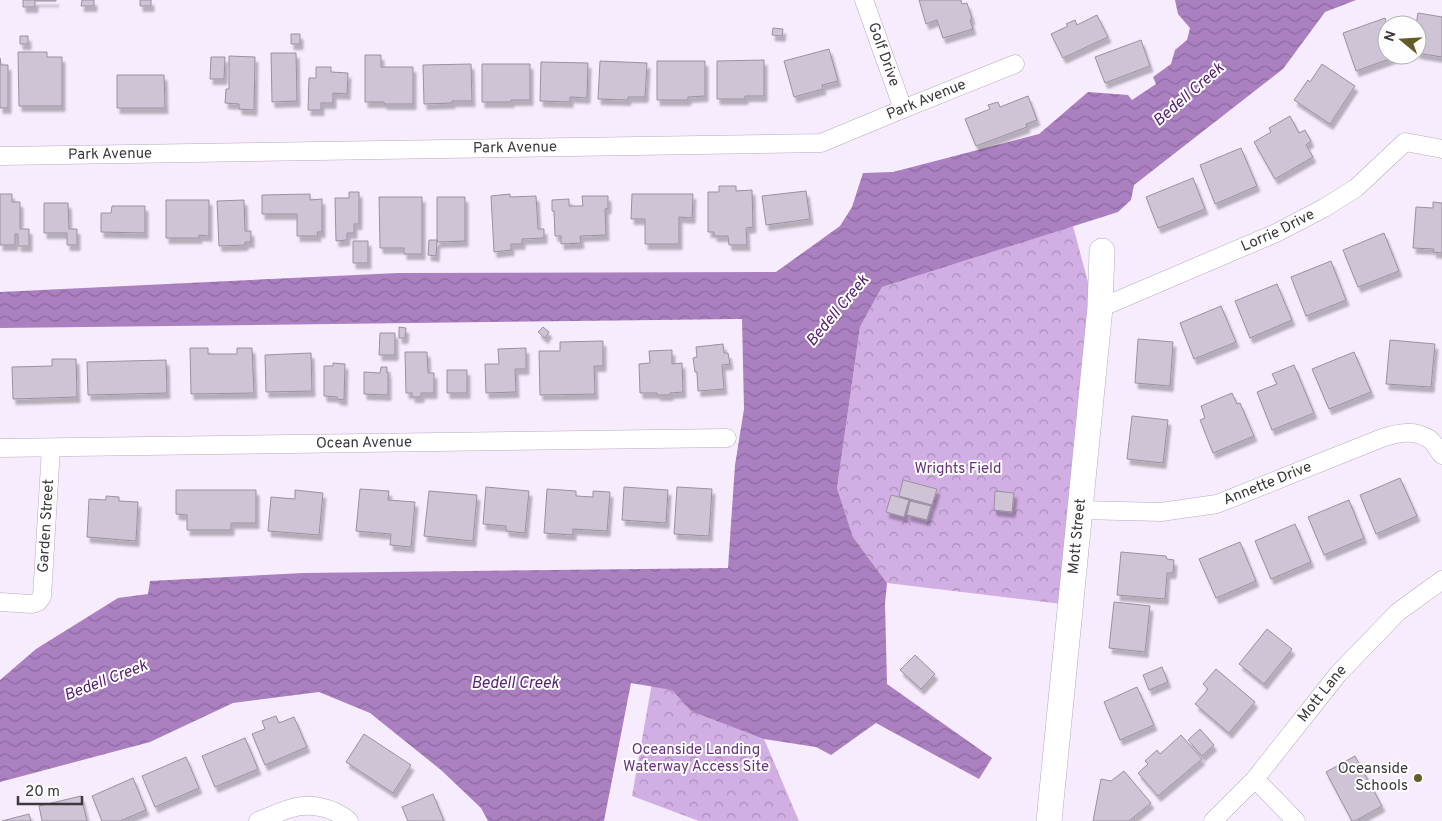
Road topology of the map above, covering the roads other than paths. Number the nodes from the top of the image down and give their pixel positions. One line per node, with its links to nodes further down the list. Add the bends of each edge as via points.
1 (864, 0): 3 (street, Golf Drive)
2 (1016, 64): 3 (street, Park Avenue)
3 (903, 108): 5 (street, Park Avenue, via 821,142)
4 (1442, 149): 7 (street, Lorrie Drive, via 1405,142 1356,188 1324,208 1276,233)
5 (0, 156)
6 (1102, 252): 7 (street, Mott Street)
7 (1100, 308): 12 (street, Mott Street)
8 (728, 438): 10 (street, Ocean Avenue)
9 (0, 448): 10 (street, Ocean Avenue)
10 (51, 448): 14 (street, Garden Street, via 42,597 32,604)
11 (1442, 455): 12 (street, Annette Drive, via 1430,439 1412,432 1400,433 1217,504 1161,512)
12 (1081, 510): 18 (street, Mott Street)
13 (1442, 580): 15 (street, Mott Lane, via 1398,612 1338,674)
14 (0, 602)
15 (1255, 779): 19 (street, Mott Lane); 20 (street)
16 (258, 821): 17 (street, via 299,806 319,806 345,816)
17 (349, 821)
18 (1049, 821)
19 (1213, 821)
20 (1296, 821)

